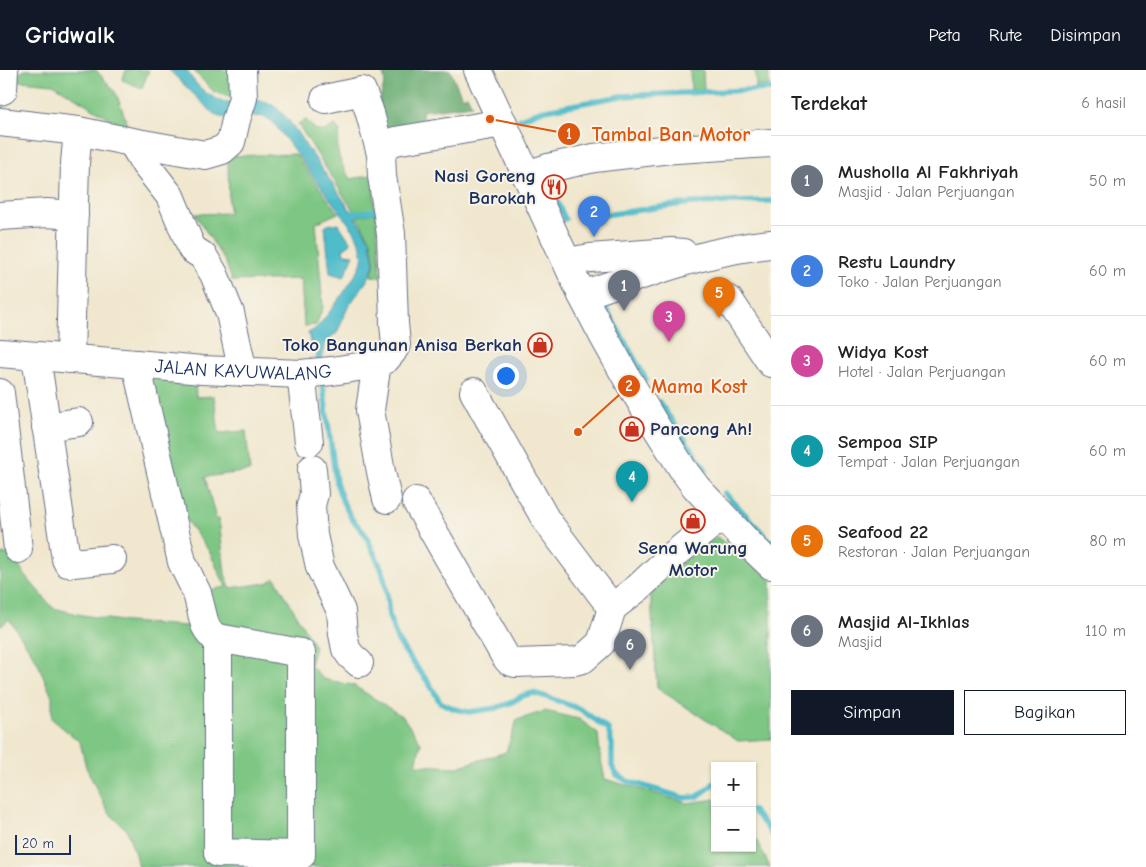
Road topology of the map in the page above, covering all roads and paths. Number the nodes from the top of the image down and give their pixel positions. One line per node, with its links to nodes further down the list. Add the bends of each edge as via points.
1 (4, 70): 4 (street, via 3,90)
2 (242, 70): 9 (street, via 239,109 231,142 222,150 206,155)
3 (478, 70): 7 (street)
4 (0, 91)
5 (325, 99): 11 (street, via 362,91)
6 (0, 122): 8 (street)
7 (503, 123): 11 (street, via 395,141 387,145); 12 (street)
8 (78, 131): 9 (street); 13 (street)
9 (132, 142): 26 (street, via 170,196 192,248 203,256 214,274 230,313)
10 (771, 143): 12 (street, via 594,158)
11 (381, 154): 23 (street, via 391,234 396,345 386,359)
12 (537, 171): 17 (street)
13 (74, 215): 14 (street); 22 (street)
14 (0, 216)
15 (771, 244): 16 (street, via 745,246)
16 (699, 257): 17 (street, via 672,252); 18 (street)
17 (576, 260): 18 (street)
18 (591, 292): 36 (street, via 604,337 655,425 684,471)
19 (729, 300): 24 (street)
20 (0, 354): 21 (street, JALAN KAYUWALANG)
21 (36, 356): 22 (street, JALAN KAYUWALANG); 31 (street)
22 (70, 359): 25 (street, JALAN KAYUWALANG)
23 (377, 363): 27 (street, JALAN KAYUWALANG); 34 (street, via 370,410)
24 (771, 363)
25 (136, 364): 26 (street, JALAN KAYUWALANG); 41 (street, via 182,562 197,593 205,625 210,634)
26 (243, 372): 27 (street, JALAN KAYUWALANG)
27 (313, 373): 32 (street)
28 (474, 392): 40 (street, via 546,520)
29 (0, 393): 37 (street)
30 (79, 422): 31 (street)
31 (46, 427): 38 (street, via 66,559 68,563)
32 (309, 442)
33 (312, 469): 42 (street, via 313,535 320,567 341,611 346,649)
34 (387, 499)
35 (416, 502): 40 (street, via 509,661 583,659 602,643)
36 (722, 516): 39 (street); 40 (street)
37 (18, 549)
38 (112, 559)
39 (771, 565)
40 (612, 608)
41 (218, 638): 41 (street, via 301,653 301,855 218,853)
42 (359, 663)

